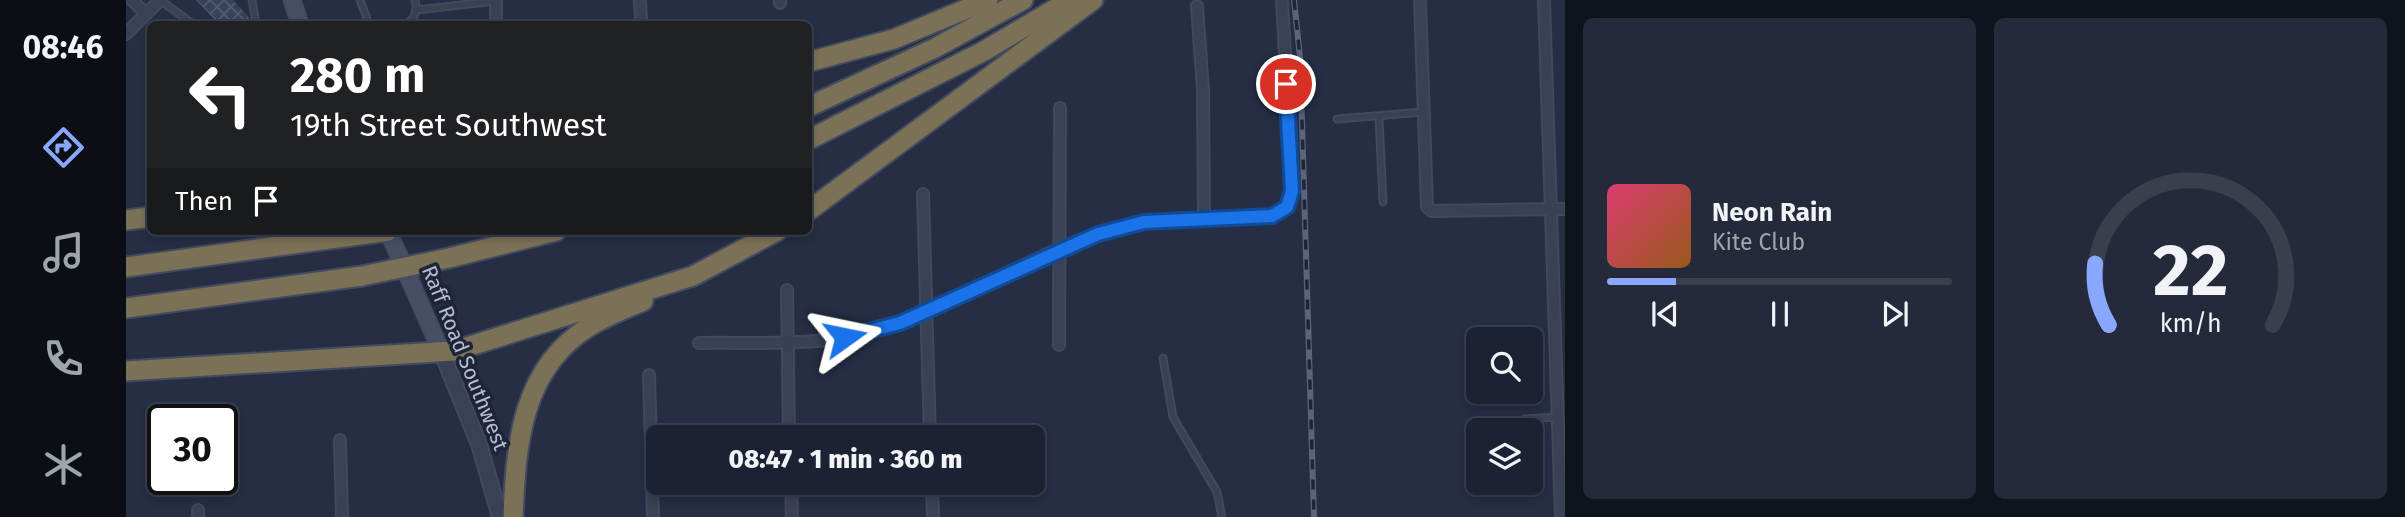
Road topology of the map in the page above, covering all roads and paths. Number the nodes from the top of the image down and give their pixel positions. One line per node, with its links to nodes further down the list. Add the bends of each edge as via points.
1 (132, 0): 18 (street)
2 (160, 0): 18 (street); 20 (lane)
3 (252, 0): 21 (lane)
4 (292, 0): 22 (main road)
5 (360, 0): 23 (lane)
6 (415, 0): 17 (lane)
7 (496, 0): 17 (lane); 25 (street)
8 (640, 0): 19 (street)
9 (988, 0): 27 (highway, via 894,38)
10 (1023, 0): 28 (highway, via 925,53)
11 (1070, 0): 33 (highway, via 973,57)
12 (1093, 0): 36 (highway)
13 (1282, 0): 40 (street, via 1290,199 1283,211 1272,216)
14 (1420, 0): 30 (street)
15 (1544, 0): 37 (street)
16 (1197, 6): 40 (street, via 1203,90)
17 (416, 10): 24 (lane)
18 (146, 14): 26 (street)
19 (641, 19)
20 (189, 21)
21 (256, 21)
22 (299, 21)
23 (368, 21)
24 (408, 21)
25 (496, 21)
26 (126, 34)
27 (812, 61)
28 (812, 105)
29 (1060, 108): 46 (street)
30 (1423, 112): 31 (lane); 37 (street, via 1428,209)
31 (1379, 118): 32 (lane); 35 (lane)
32 (1337, 119)
33 (812, 137)
34 (923, 194): 51 (street)
35 (1382, 202)
36 (812, 208)
37 (1551, 209): 38 (street); 59 (street)
38 (1565, 209)
39 (147, 217): 41 (highway)
40 (1203, 218): 46 (street, via 1127,225)
41 (126, 220)
42 (363, 235): 47 (highway)
43 (390, 235): 55 (main road, Raff Road Southwest)
44 (540, 235): 50 (highway, bridge, via 362,276)
45 (770, 235): 48 (highway)
46 (1061, 250): 51 (street); 54 (street)
47 (126, 267)
48 (693, 276): 55 (highway); 68 (highway, via 586,328 550,364 534,388 521,424)
49 (787, 290): 52 (street)
50 (126, 308)
51 (927, 311): 52 (street, via 861,334); 62 (street)
52 (787, 341): 53 (street); 61 (street)
53 (699, 343)
54 (1059, 345)
55 (442, 353): 57 (highway); 66 (street, Raff Road Southwest, via 479,444)
56 (1163, 358): 72 (lane, via 1173,416 1217,492)
57 (126, 371)
58 (649, 375): 69 (street)
59 (1557, 417): 60 (lane); 73 (street)
60 (1541, 418)
61 (789, 425)
62 (930, 425)
63 (340, 440): 67 (street)
64 (791, 495): 70 (street)
65 (932, 495): 71 (street)
66 (498, 510)
67 (342, 517)
68 (513, 517)
69 (653, 517)
70 (792, 517)
71 (933, 517)
72 (1222, 517)
73 (1561, 517)

